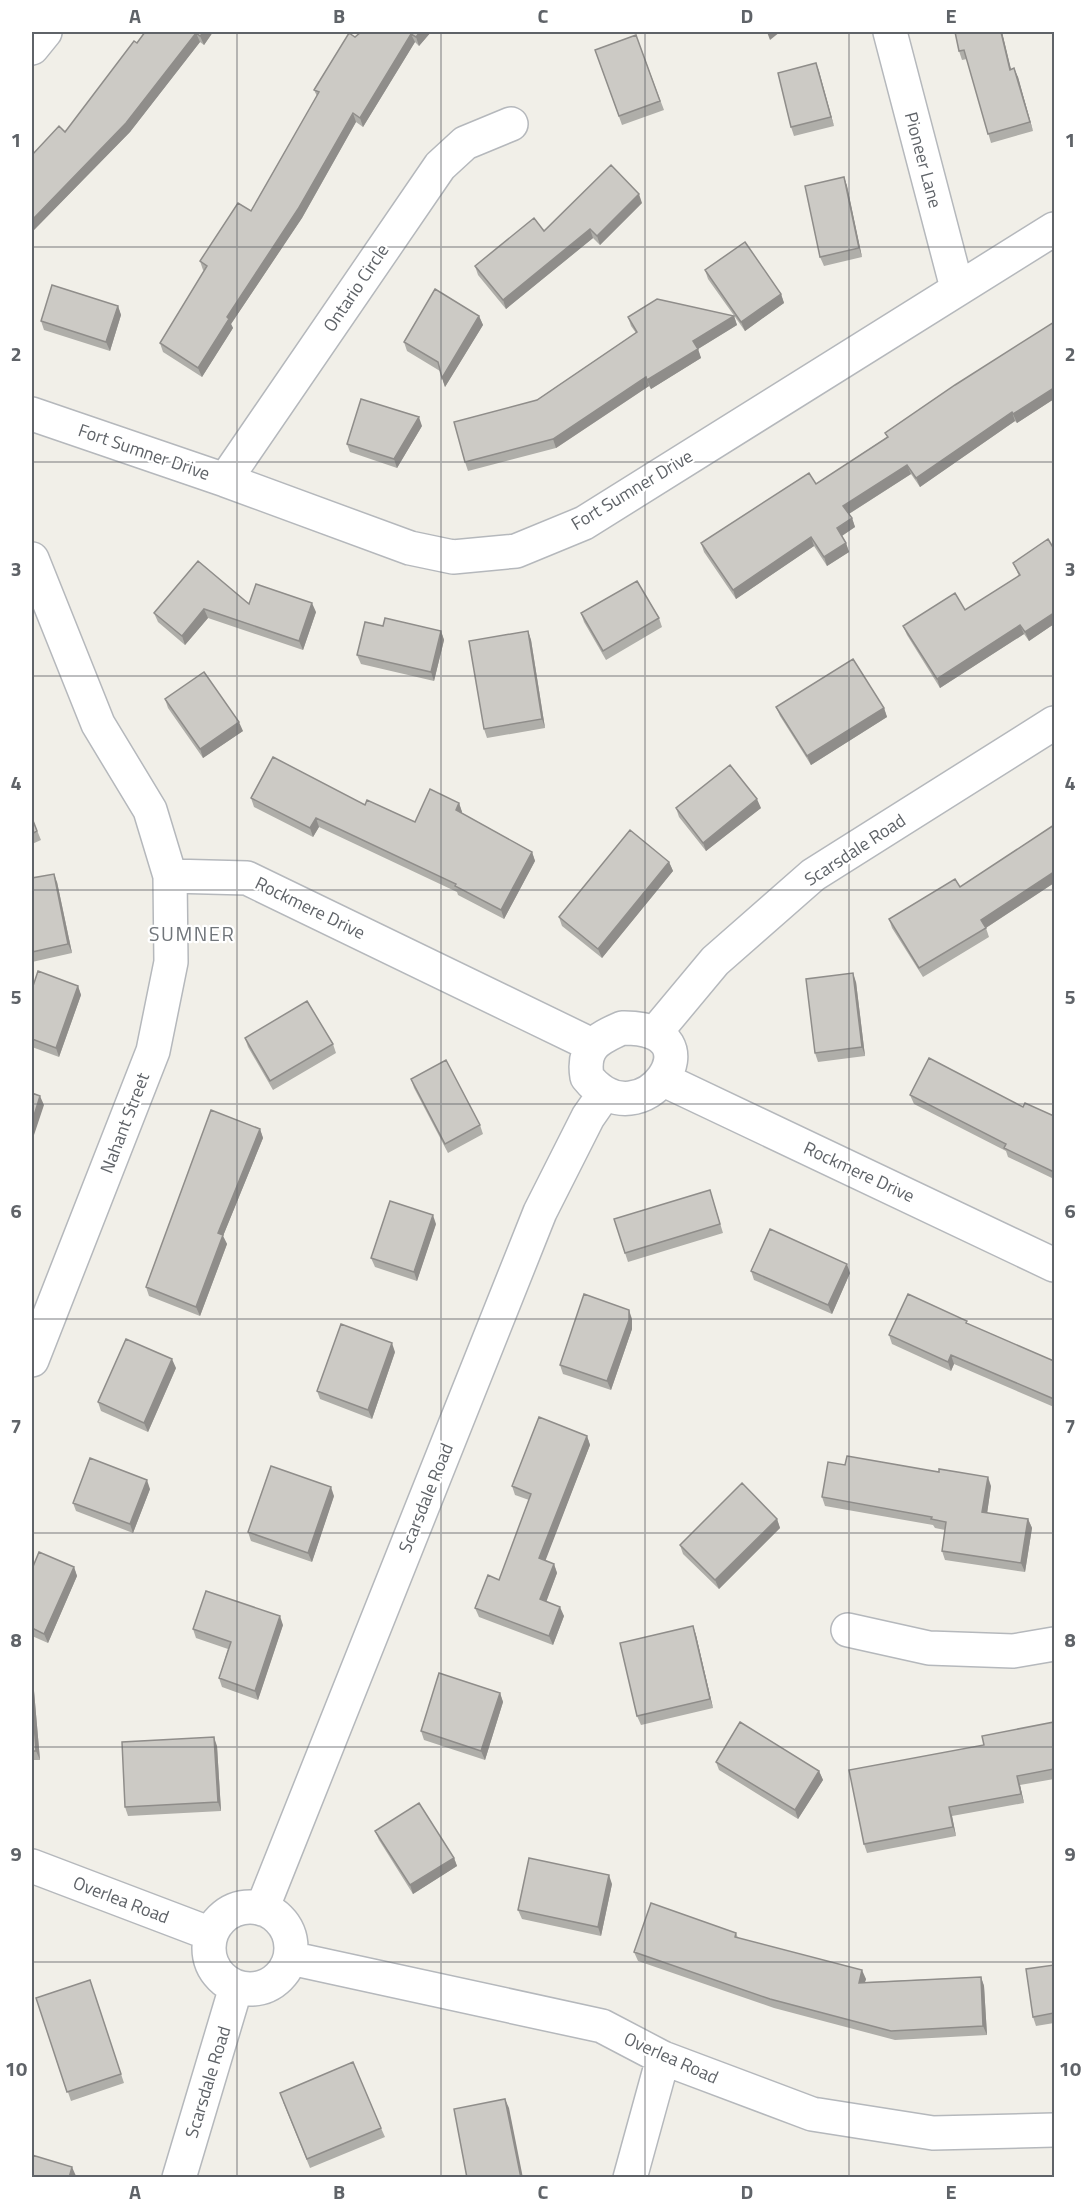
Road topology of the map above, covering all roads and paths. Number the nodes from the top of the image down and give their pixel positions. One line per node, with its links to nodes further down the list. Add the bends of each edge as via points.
1 (45, 32): 3 (street)
2 (890, 32): 6 (street, Pioneer Lane)
3 (32, 48)
4 (511, 124): 8 (street, Ontario Circle, via 465,143 440,165)
5 (1054, 229): 6 (street, Fort Sumner Drive)
6 (957, 288): 8 (street, Fort Sumner Drive, via 584,523 516,550 453,557 410,548)
7 (32, 414): 8 (street, Fort Sumner Drive)
8 (225, 480)
9 (32, 559): 11 (street, via 98,724 150,810)
10 (1054, 723): 12 (street, Scarsdale Road, via 813,875 715,961)
11 (170, 876): 13 (street, Rockmere Drive, via 247,878); 17 (street, Nahant Street, via 171,962 153,1051)
12 (655, 1033): 13 (street, via 622,1028); 14 (street, via 669,1046 671,1058)
13 (592, 1045): 15 (street, via 585,1058 587,1077)
14 (663, 1080): 15 (street, via 636,1097); 16 (street, Rockmere Drive)
15 (604, 1094): 21 (street, Scarsdale Road, via 588,1117 540,1212)
16 (1054, 1265)
17 (32, 1360)
18 (848, 1630): 19 (street, via 929,1648 1013,1651)
19 (1054, 1644)
20 (32, 1866): 22 (street, Overlea Road)
21 (262, 1909): 22 (street, via 237,1909 226,1914); 23 (street, via 273,1914 288,1934)
22 (211, 1934): 24 (street, via 208,1947 213,1966 225,1981)
23 (290, 1958): 24 (street, via 275,1981 250,1989); 25 (street, Overlea Road, via 602,2026)
24 (237, 1987): 27 (street, Scarsdale Road)
25 (663, 2058): 26 (street, Overlea Road, via 812,2114 933,2133); 28 (street)
26 (1054, 2130)
27 (179, 2178)
28 (630, 2178)

